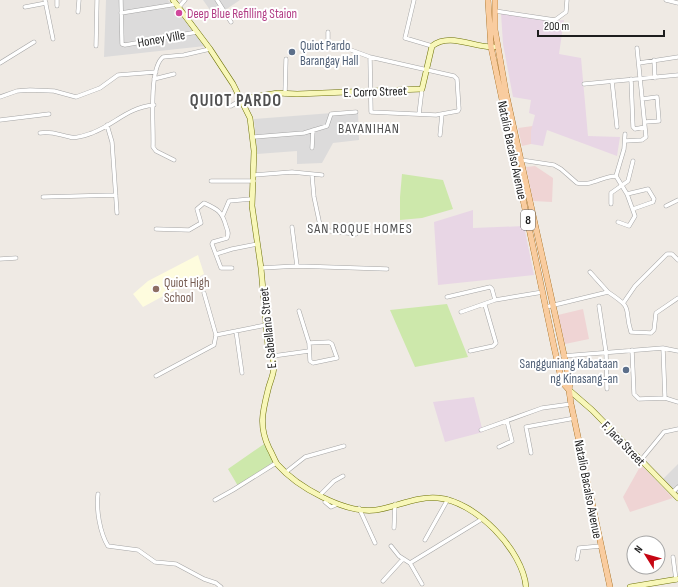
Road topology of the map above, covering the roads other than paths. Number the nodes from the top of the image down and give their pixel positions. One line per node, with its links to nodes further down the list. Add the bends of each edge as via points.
1 (57, 0): 15 (street)
2 (79, 0): 18 (street)
3 (97, 0): 25 (street)
4 (121, 0): 19 (street, Honey Ville)
5 (185, 0): 14 (street)
6 (217, 0): 20 (street)
7 (414, 0): 26 (street, via 405,38)
8 (488, 0): 28 (main road, Natalio Bacalso Avenue / 8)
9 (495, 0): 17 (main road, Natalio Bacalso Avenue / 8)
10 (566, 0): 17 (street, via 566,12 555,20)
11 (666, 0): 13 (street)
12 (45, 1): 16 (street); 23 (street)
13 (678, 3)
14 (176, 4): 19 (street); 21 (street, E. Sabellano Street)
15 (57, 6)
16 (25, 7)
17 (494, 11): 27 (main road, Natalio Bacalso Avenue / 8)
18 (78, 12)
19 (121, 13): 21 (street, Honey Ville, via 120,42 125,45)
20 (231, 22)
21 (197, 32): 30 (street, E. Sabellano Street)
22 (328, 32): 31 (street, via 328,44)
23 (53, 39)
24 (34, 42): 35 (street)
25 (96, 46)
26 (432, 46): 28 (street, via 445,40 455,40); 37 (street, E. Corro Street)
27 (497, 46): 28 (street); 72 (main road, Natalio Bacalso Avenue / 8)
28 (491, 47): 104 (main road, Natalio Bacalso Avenue / 8)
29 (637, 48): 36 (street)
30 (210, 49): 38 (street, via 164,57 160,59); 52 (street, E. Sabellano Street)
31 (370, 57): 37 (street); 48 (street)
32 (678, 57): 34 (street)
33 (286, 59): 49 (street)
34 (654, 60): 36 (street); 41 (street)
35 (0, 63)
36 (639, 63): 44 (street)
37 (426, 70): 47 (street, E. Corro Street); 58 (street, via 454,76 456,79 459,109)
38 (156, 72): 42 (street); 50 (street, via 118,75 100,88 76,97 54,91 30,90)
39 (174, 74): 42 (street)
40 (678, 75): 41 (street)
41 (655, 78): 44 (street)
42 (154, 79): 53 (street)
43 (631, 79): 44 (street); 45 (street); 63 (street, via 633,127)
44 (640, 79): 51 (street)
45 (612, 81): 46 (street); 62 (street)
46 (584, 84)
47 (422, 89): 48 (street, E. Corro Street); 57 (street)
48 (371, 91): 49 (street, E. Corro Street); 57 (street, via 371,112)
49 (285, 94): 52 (street, E. Corro Street)
50 (0, 97)
51 (642, 99): 60 (street); 60 (street, via 657,97 658,121)
52 (241, 100): 54 (street); 68 (street, E. Sabellano Street, via 250,118)
53 (154, 104): 61 (street, via 127,112); 71 (street, via 153,147)
54 (231, 106)
55 (356, 112): 64 (street, via 331,114 329,125)
56 (49, 114): 59 (street)
57 (419, 114): 58 (street)
58 (442, 114): 67 (street)
59 (0, 120)
60 (645, 122): 63 (street)
61 (107, 125): 65 (street, via 92,133 72,138 57,133); 81 (street, via 112,142)
62 (617, 126)
63 (645, 127): 69 (street, via 645,139)
64 (313, 130): 68 (street); 70 (street)
65 (40, 134)
66 (625, 134): 69 (street)
67 (440, 135)
68 (254, 137): 77 (street, E. Sabellano Street)
69 (625, 141): 76 (street)
70 (312, 148)
71 (174, 160)
72 (521, 160): 76 (street, via 554,165 581,184); 112 (main road, Natalio Bacalso Avenue / 8)
73 (633, 161): 79 (street, via 628,181)
74 (312, 175): 75 (street); 77 (street, via 292,172); 93 (street, via 321,230)
75 (322, 175)
76 (616, 176): 79 (street)
77 (254, 178): 78 (street); 83 (street, E. Sabellano Street)
78 (211, 181)
79 (623, 186): 80 (street); 85 (street, via 611,193)
80 (627, 194): 87 (street); 87 (street, via 648,189 651,191 654,201)
81 (116, 195): 82 (street); 88 (street)
82 (43, 197)
83 (251, 199): 89 (street, via 229,201); 94 (street, E. Sabellano Street)
84 (678, 200): 86 (street)
85 (611, 204)
86 (666, 206)
87 (633, 209): 90 (street, via 635,216 632,224 624,225)
88 (117, 213)
89 (223, 215): 92 (street, via 204,203 197,209 200,224 189,230); 95 (street, via 228,237 213,242)
90 (618, 222)
91 (292, 227): 99 (street)
92 (156, 229)
93 (356, 234)
94 (257, 244): 95 (street); 101 (street, E. Sabellano Street)
95 (216, 254): 100 (street, via 221,268)
96 (16, 258): 97 (street)
97 (0, 259)
98 (678, 260): 110 (street, via 672,254 667,254 635,286)
99 (297, 266): 101 (street); 102 (street)
100 (232, 268)
101 (261, 268): 117 (street, E. Sabellano Street)
102 (387, 269)
103 (590, 272): 105 (street)
104 (543, 292): 109 (street); 114 (main road, Natalio Bacalso Avenue / 8)
105 (608, 292): 110 (street); 112 (street)
106 (204, 293): 119 (street)
107 (446, 297): 109 (street, via 490,287)
108 (678, 298): 110 (street, via 656,313 654,330 651,333 631,332)
109 (495, 300): 111 (street)
110 (624, 302)
111 (485, 305): 116 (street); 124 (street, via 496,343)
112 (553, 305): 114 (street); 128 (main road, Natalio Bacalso Avenue / 8)
113 (599, 306): 126 (street)
114 (546, 307): 132 (main road, Natalio Bacalso Avenue / 8, via 562,382)
115 (299, 311): 120 (street)
116 (462, 312)
117 (266, 325): 118 (street); 127 (street, E. Sabellano Street, via 268,346)
118 (236, 331): 119 (street); 129 (street)
119 (216, 335): 130 (street, via 214,345)
120 (308, 343): 123 (street); 123 (street, via 329,342 336,358 313,363 310,361)
121 (663, 348): 122 (street); 125 (street); 133 (street)
122 (632, 350): 126 (street); 133 (street, via 636,397)
123 (309, 351): 127 (street)
124 (470, 351)
125 (678, 351)
126 (606, 352): 128 (street); 131 (street)
127 (272, 356): 144 (street, E. Sabellano Street, via 274,366 262,424 264,436)
128 (563, 356): 132 (main road, Natalio Bacalso Avenue / 8, via 570,382)
129 (242, 373)
130 (156, 376)
131 (607, 389)
132 (569, 390): 135 (main road, Natalio Bacalso Avenue / 8); 143 (street, F. Jaca Street)
133 (665, 398): 134 (street)
134 (678, 402)
135 (571, 404): 136 (main road, Natalio Bacalso Avenue / 8); 137 (street, via 542,408)
136 (575, 418): 142 (street, via 526,427); 163 (main road, Natalio Bacalso Avenue / 8)
137 (507, 421): 139 (street); 141 (street, via 512,441)
138 (678, 429): 143 (street, via 664,432)
139 (481, 430)
140 (344, 446): 145 (street, via 305,457)
141 (499, 447)
142 (531, 453)
143 (641, 460): 148 (street, F. Jaca Street)
144 (276, 463): 145 (street, E. Sabellano Street); 153 (street)
145 (286, 472): 150 (street, E. Sabellano Street, via 302,486)
146 (343, 476): 150 (street)
147 (678, 487): 148 (street)
148 (673, 492): 151 (street, F. Jaca Street)
149 (98, 494): 172 (street, via 97,505 102,532 108,546 138,550 155,562 176,565)
150 (320, 495): 155 (street, E. Sabellano Street)
151 (678, 498)
152 (448, 499): 156 (street, E. Sabellano Street, via 423,498); 158 (street, E. Sabellano Street); 160 (street)
153 (215, 500)
154 (325, 502): 155 (street, via 331,506)
155 (339, 503): 157 (street, E. Sabellano Street)
156 (395, 504): 157 (street, E. Sabellano Street, via 376,510); 159 (street)
157 (359, 508): 161 (street)
158 (482, 519): 167 (street); 173 (street, E. Sabellano Street, via 501,535 515,555 522,566)
159 (394, 528)
160 (425, 540)
161 (375, 543)
162 (391, 546): 165 (street)
163 (601, 546): 166 (street, via 579,548); 174 (main road, Natalio Bacalso Avenue / 8)
164 (673, 557): 168 (street)
165 (403, 559): 167 (street); 169 (street)
166 (577, 559)
167 (410, 563): 170 (street)
168 (677, 580): 171 (street)
169 (383, 581)
170 (422, 584)
171 (652, 585): 175 (street)
172 (221, 587)
173 (526, 587)
174 (610, 587)
175 (630, 587)

